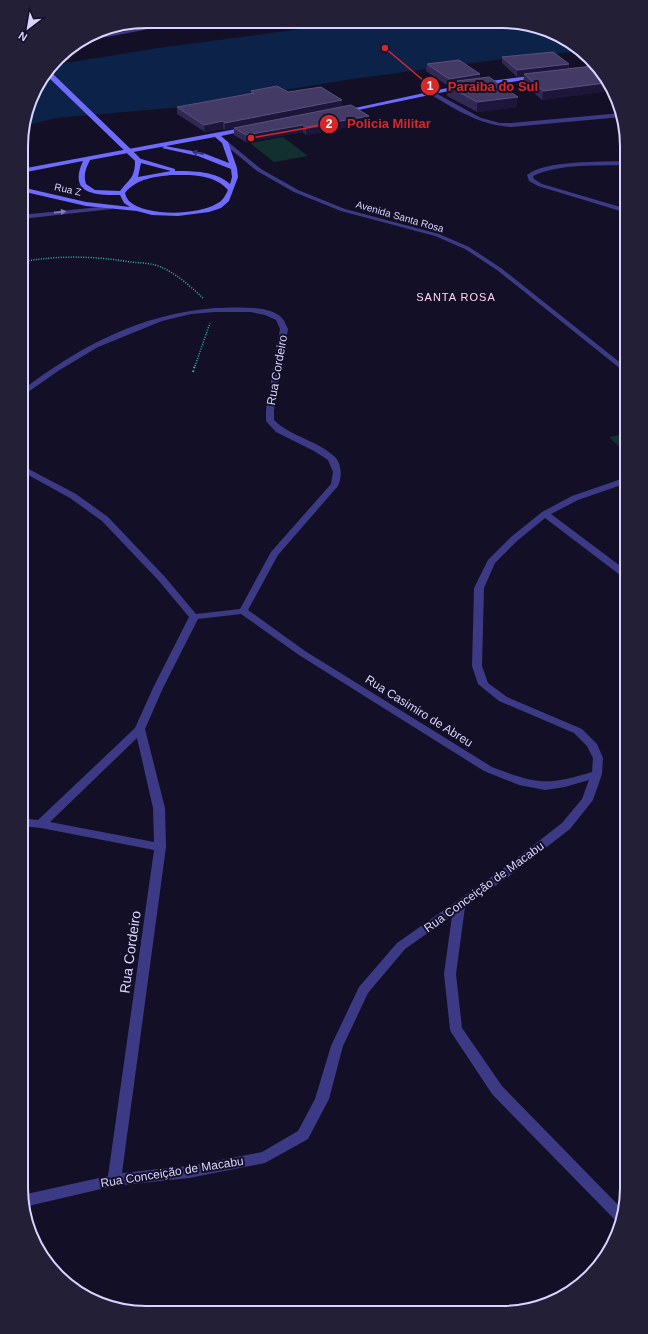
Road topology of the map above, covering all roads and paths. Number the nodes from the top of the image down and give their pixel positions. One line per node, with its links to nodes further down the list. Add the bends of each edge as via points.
1 (157, 28): 2 (street)
2 (98, 38)
3 (51, 75): 15 (street, bridge)
4 (547, 76): 5 (street)
5 (478, 85)
6 (466, 86): 7 (street)
7 (432, 93): 8 (street); 9 (street, via 479,120 494,124 511,125)
8 (340, 111)
9 (616, 116)
10 (255, 128): 11 (street)
11 (217, 135): 12 (street, Avenida Santa Rosa); 13 (street)
12 (225, 142): 17 (street); 30 (street, Avenida Santa Rosa, via 260,170 296,191 343,210 437,235 467,248 500,269)
13 (153, 147): 14 (street); 17 (street, one-way to 13, via 200,153)
14 (87, 159): 18 (street); 23 (street, via 81,170 82,185 95,192)
15 (137, 160): 19 (street); 20 (street, via 138,168)
16 (620, 163): 25 (street, via 551,168 530,175 531,180 540,185)
17 (234, 168): 22 (street, via 235,177)
18 (28, 170)
19 (187, 173): 20 (street, via 158,174); 22 (street, via 217,178)
20 (134, 181): 23 (street)
21 (28, 190): 24 (street, Rua Z)
22 (231, 190): 26 (street, Rua Z, via 230,197 223,204 199,212 157,214)
23 (122, 193): 26 (street, via 126,202)
24 (110, 208): 26 (street, Rua Z); 27 (street, one-way to 24)
25 (620, 209)
26 (140, 210)
27 (28, 216)
28 (28, 260): 29 (path, via 75,256 160,266 196,290)
29 (215, 310): 31 (path); 32 (street, Rua Cordeiro, via 160,319 95,345 55,369); 37 (street, Rua Cordeiro, via 251,310 267,313 279,319 284,329 270,422 279,430 332,459 337,472 335,484 274,554)
30 (620, 366)
31 (193, 372)
32 (28, 390)
33 (28, 471): 38 (street, via 73,496 105,519)
34 (620, 482): 35 (street, Rua Conceição de Macabu, via 575,498)
35 (545, 514): 36 (street); 40 (street, Rua Conceição de Macabu, via 491,562 479,588 477,666 483,684 502,699 578,731 592,744 598,758)
36 (620, 571)
37 (243, 611): 38 (street); 40 (street, Rua Casimiro de Abreu, via 302,653 488,769 521,781 545,786 567,783)
38 (194, 617): 39 (street)
39 (140, 729): 42 (street); 43 (street, Rua Cordeiro, via 159,808)
40 (597, 774): 44 (street, Rua Conceição de Macabu, via 587,800 566,826)
41 (28, 823): 42 (street)
42 (41, 824): 43 (street)
43 (160, 847): 45 (street, Rua Cordeiro)
44 (459, 906): 45 (street, Rua Conceição de Macabu, via 401,946 363,990 337,1046 322,1099 303,1135 266,1157 189,1172); 47 (street, via 450,974 456,1029 497,1090)
45 (114, 1180): 46 (street, Rua Conceição de Macabu)
46 (29, 1199)
47 (617, 1213)

